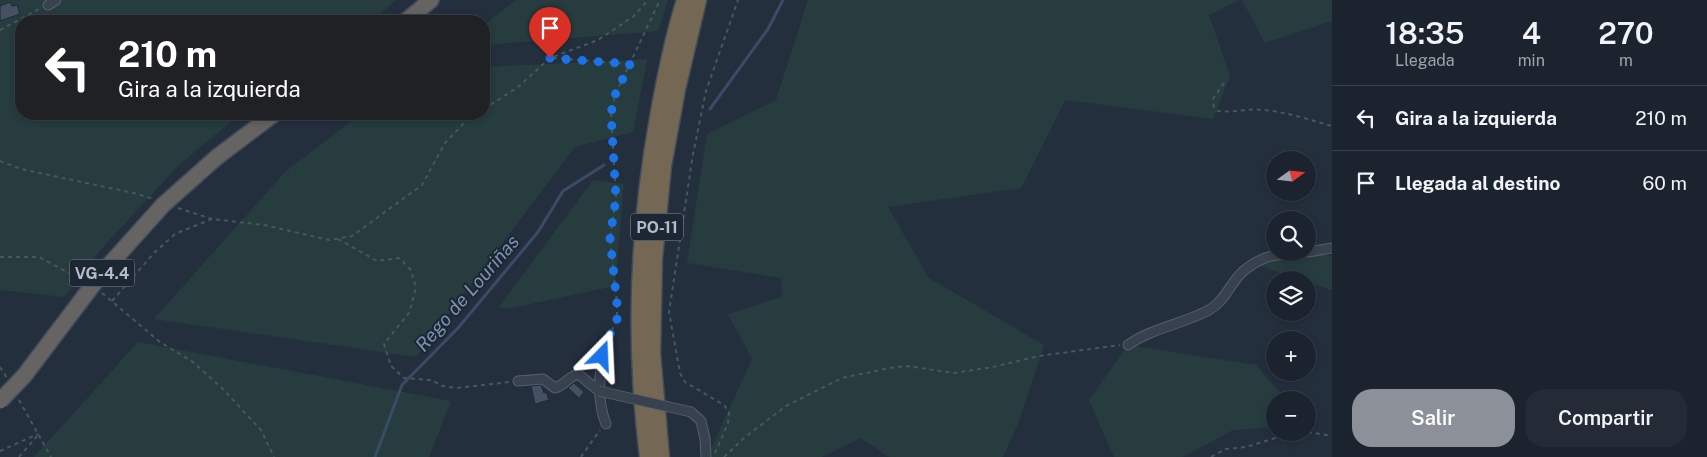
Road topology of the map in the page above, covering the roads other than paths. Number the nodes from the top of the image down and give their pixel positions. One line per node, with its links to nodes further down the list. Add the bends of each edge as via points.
1 (56, 0): 5 (street)
2 (431, 0): 6 (highway)
3 (685, 0): 17 (highway, PO-11, via 664,85 650,163 641,257 640,355)
4 (698, 0): 18 (highway, PO-11, via 676,88 663,166 654,258 652,353)
5 (48, 5)
6 (413, 15)
7 (266, 120): 15 (highway, VG-4.4, bridge, via 217,157 164,205 102,273 24,376)
8 (1332, 248): 9 (street)
9 (1316, 251)
10 (1266, 258): 12 (street, via 1238,275 1216,305 1141,336)
11 (605, 345): 14 (street)
12 (1128, 345)
13 (518, 381): 14 (street, via 543,379 555,388 578,374)
14 (599, 392): 16 (street, via 600,411); 19 (street, bridge, via 691,412 701,420)
15 (0, 401)
16 (606, 424)
17 (648, 457)
18 (661, 457)
19 (706, 457)

